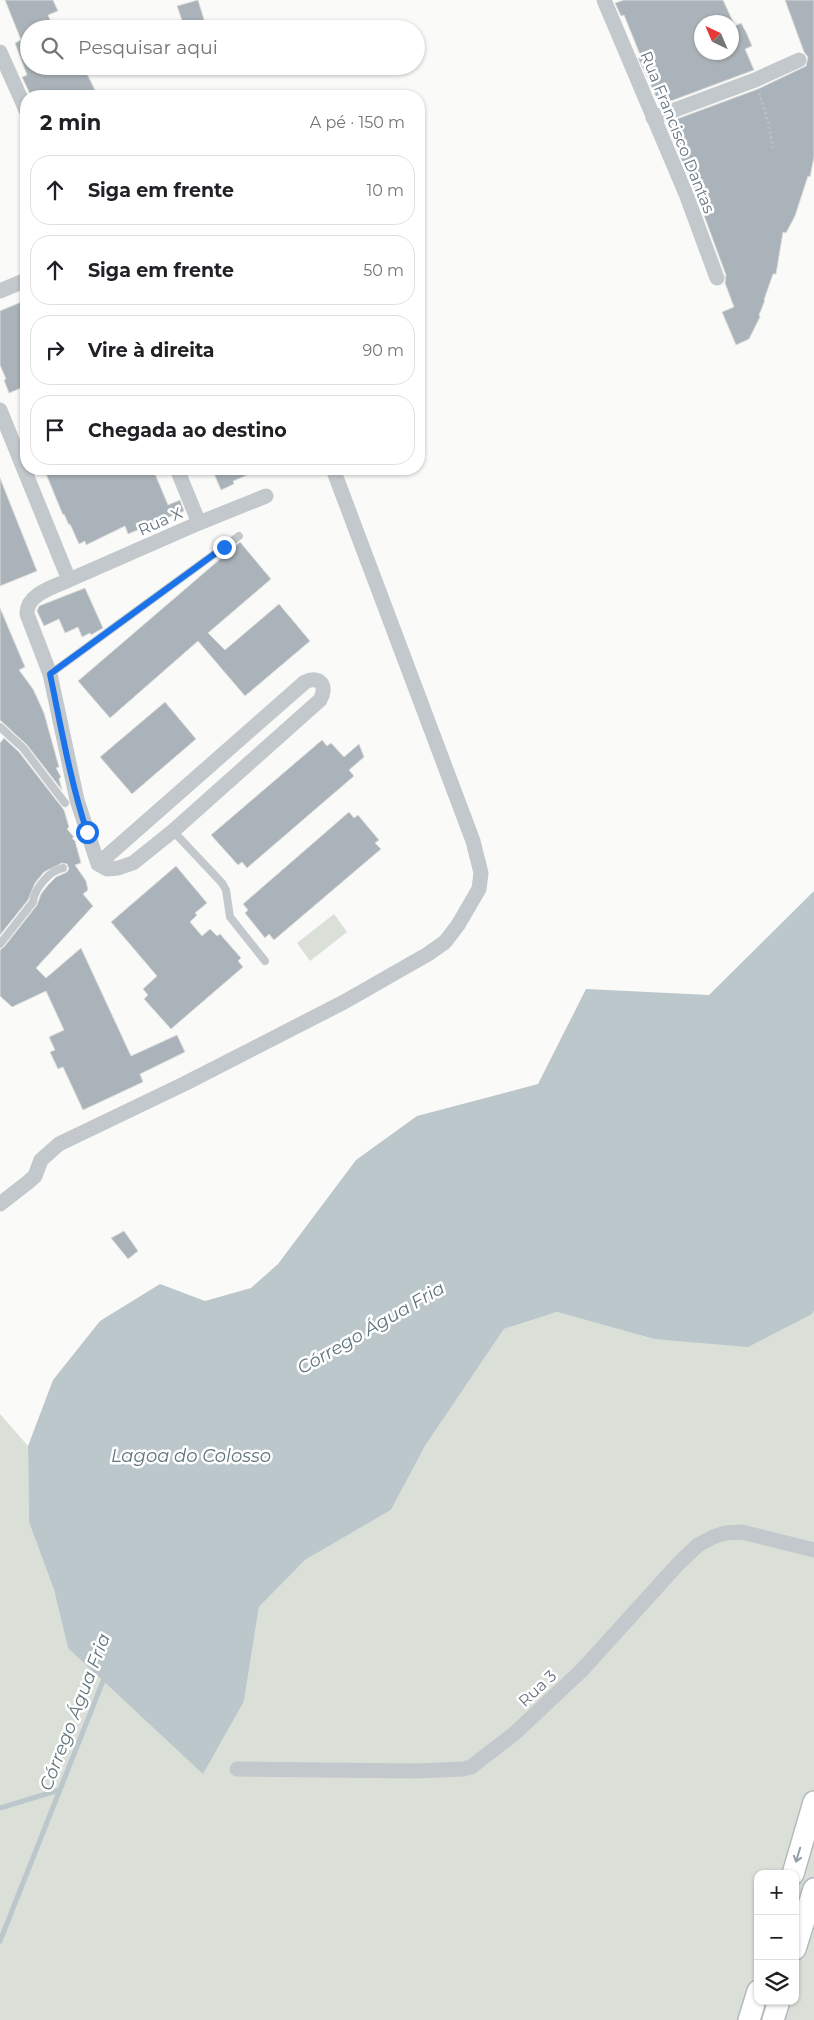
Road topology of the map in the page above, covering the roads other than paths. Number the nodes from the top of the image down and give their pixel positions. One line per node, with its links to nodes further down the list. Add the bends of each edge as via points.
1 (604, 0): 5 (street, Rua Francisco Dantas)
2 (0, 52): 4 (street)
3 (798, 60): 5 (street, via 755,80)
4 (20, 97)
5 (653, 118): 6 (street, Rua Francisco Dantas)
6 (717, 278)
7 (20, 282): 8 (street)
8 (0, 290)
9 (0, 410): 10 (street)
10 (20, 459)
11 (26, 475): 17 (street)
12 (180, 475): 15 (street)
13 (334, 475): 26 (street, via 472,841 481,873 479,889 445,942 428,954 344,1002 59,1144 41,1160 31,1179)
14 (266, 496): 15 (street, Rua X)
15 (199, 523): 17 (street, Rua X)
16 (239, 536): 18 (lane)
17 (69, 580): 18 (street, Rua X, via 34,598 26,608)
18 (50, 674): 20 (street)
19 (0, 727): 20 (lane)
20 (71, 802): 22 (street)
21 (173, 831): 22 (street, via 133,862 107,869); 22 (street, via 320,700 324,686 318,680 305,682); 25 (lane, via 222,883 230,917)
22 (98, 864)
23 (63, 868): 24 (lane, via 56,869 34,894 33,902)
24 (0, 944)
25 (266, 962)
26 (0, 1204)
27 (814, 1550): 28 (street, Rua 3, via 742,1532 724,1533 698,1545 582,1670 515,1733 471,1767 416,1771)
28 (237, 1770)
29 (814, 1802): 30 (street, one-way to 30)
30 (794, 1870)
31 (814, 1889): 32 (street)
32 (799, 1936)
33 (753, 2006): 34 (street)
34 (777, 2014)

